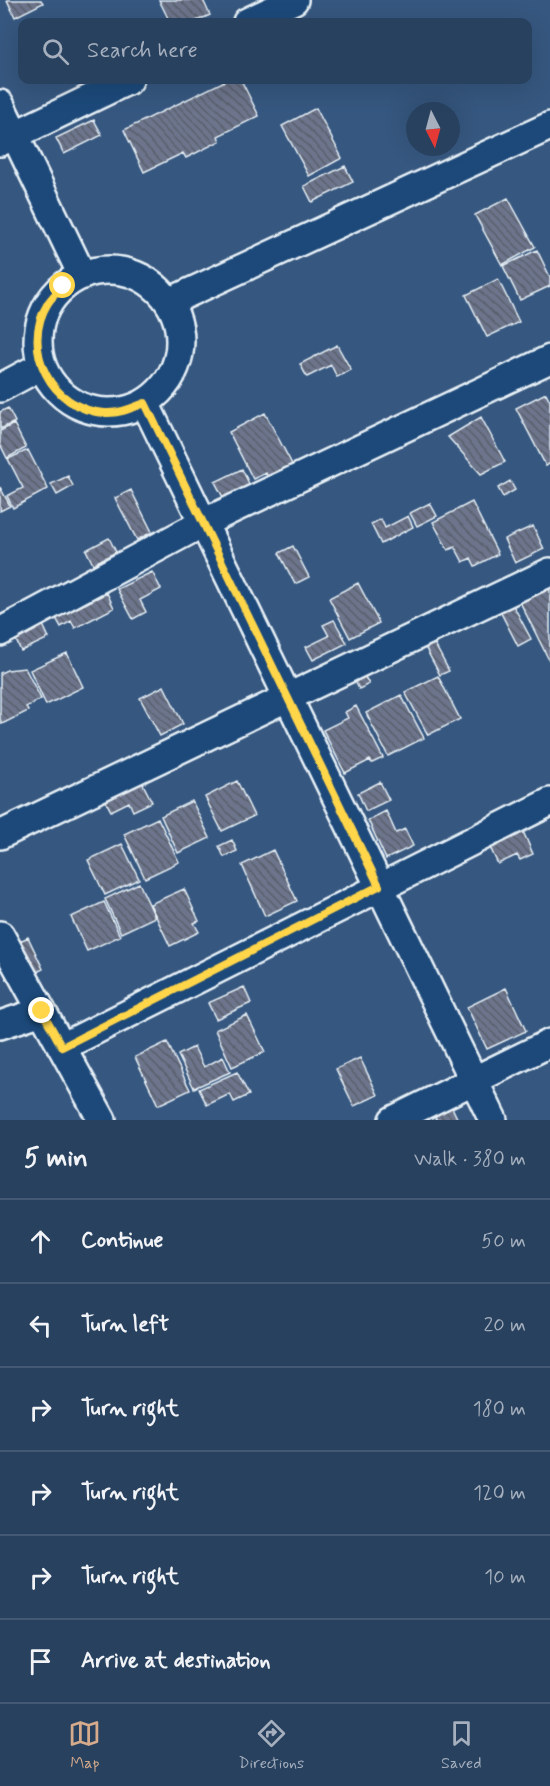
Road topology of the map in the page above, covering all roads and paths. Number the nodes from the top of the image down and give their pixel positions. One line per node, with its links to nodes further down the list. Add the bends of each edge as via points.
1 (294, 0): 2 (street)
2 (256, 18)
3 (121, 84): 6 (street)
4 (0, 104): 6 (street)
5 (550, 126): 8 (street)
6 (7, 139): 7 (street)
7 (82, 274): 8 (street, via 106,269 131,273 153,284); 10 (street, via 48,302 39,322)
8 (170, 302): 12 (street, via 181,347 175,369 163,389)
9 (550, 359): 13 (street)
10 (41, 366): 11 (street); 12 (street, via 51,384 84,409 126,411)
11 (0, 388)
12 (145, 403): 13 (street)
13 (203, 524): 15 (street); 16 (street)
14 (550, 572): 16 (street)
15 (0, 632)
16 (289, 697): 18 (street); 19 (street)
17 (550, 802): 19 (street)
18 (0, 835)
19 (379, 886): 24 (street); 25 (street)
20 (0, 935): 21 (street)
21 (42, 1011): 22 (street); 24 (street)
22 (0, 1025)
23 (550, 1043): 25 (street)
24 (62, 1047): 26 (street)
25 (474, 1080): 27 (street); 28 (street)
26 (102, 1120)
27 (393, 1120)
28 (493, 1120)

